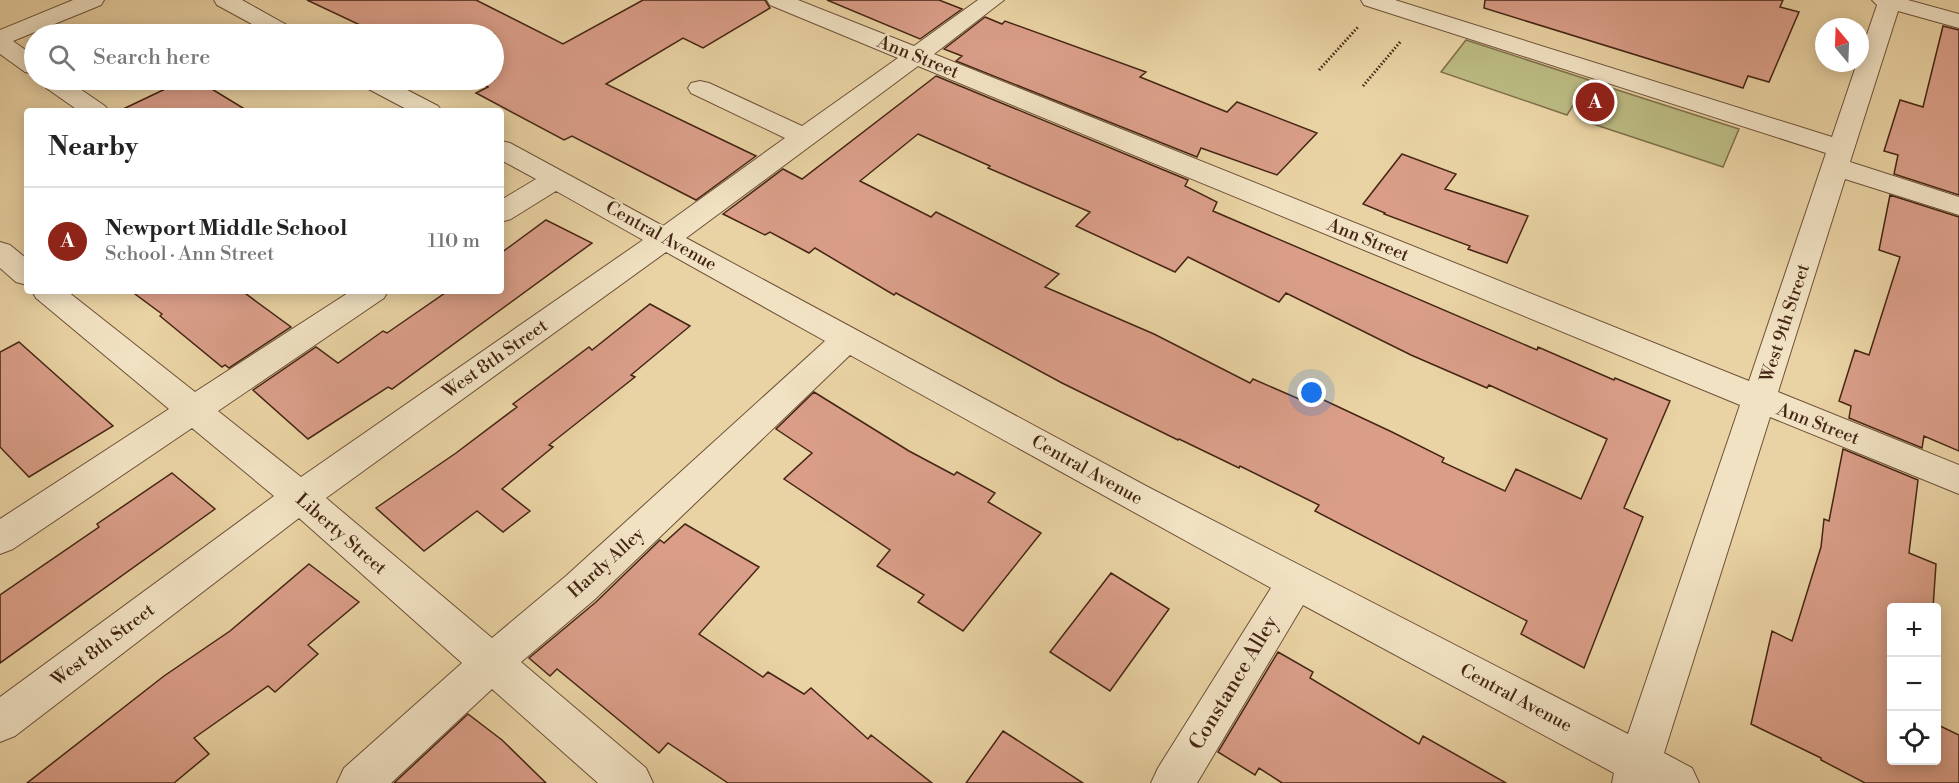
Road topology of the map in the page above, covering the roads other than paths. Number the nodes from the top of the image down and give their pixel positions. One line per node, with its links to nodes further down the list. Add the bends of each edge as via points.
1 (93, 0): 8 (street)
2 (225, 0): 9 (street)
3 (778, 0): 13 (street, Ann Street)
4 (993, 0): 13 (street, West 8th Street)
5 (1376, 1): 22 (street)
6 (1887, 1): 7 (street); 22 (street, West 9th Street)
7 (1959, 21)
8 (34, 24)
9 (268, 24)
10 (24, 28): 11 (street)
11 (0, 38)
12 (0, 43): 14 (street)
13 (916, 57): 20 (street, West 8th Street); 32 (street, Ann Street)
14 (24, 61)
15 (700, 88): 20 (street)
16 (66, 90): 18 (street)
17 (389, 90): 19 (street)
18 (92, 108)
19 (423, 108)
20 (804, 138): 26 (street, West 8th Street)
21 (504, 151): 23 (street, Central Avenue)
22 (1838, 158): 24 (street); 32 (street, West 9th Street)
23 (556, 179): 25 (street); 26 (street, Central Avenue)
24 (1959, 206)
25 (504, 211)
26 (666, 239): 31 (street, Central Avenue); 35 (street, West 8th Street)
27 (0, 252): 28 (street)
28 (24, 272)
29 (51, 294): 33 (street, Liberty Street)
30 (361, 294): 33 (street)
31 (848, 338): 37 (street, Central Avenue); 38 (street, Hardy Alley, via 580,588)
32 (1759, 400): 34 (street, Ann Street); 40 (street, West 9th Street)
33 (195, 409): 35 (street, Liberty Street); 36 (street)
34 (1959, 480)
35 (299, 498): 38 (street, Liberty Street); 39 (street, West 8th Street)
36 (0, 538)
37 (1296, 582): 40 (street, Central Avenue); 43 (street, Constance Alley)
38 (490, 664): 41 (street, Hardy Alley); 42 (street, Liberty Street)
39 (0, 722)
40 (1636, 772): 44 (street, Central Avenue)
41 (359, 783)
42 (631, 783)
43 (1173, 783)
44 (1677, 783)

